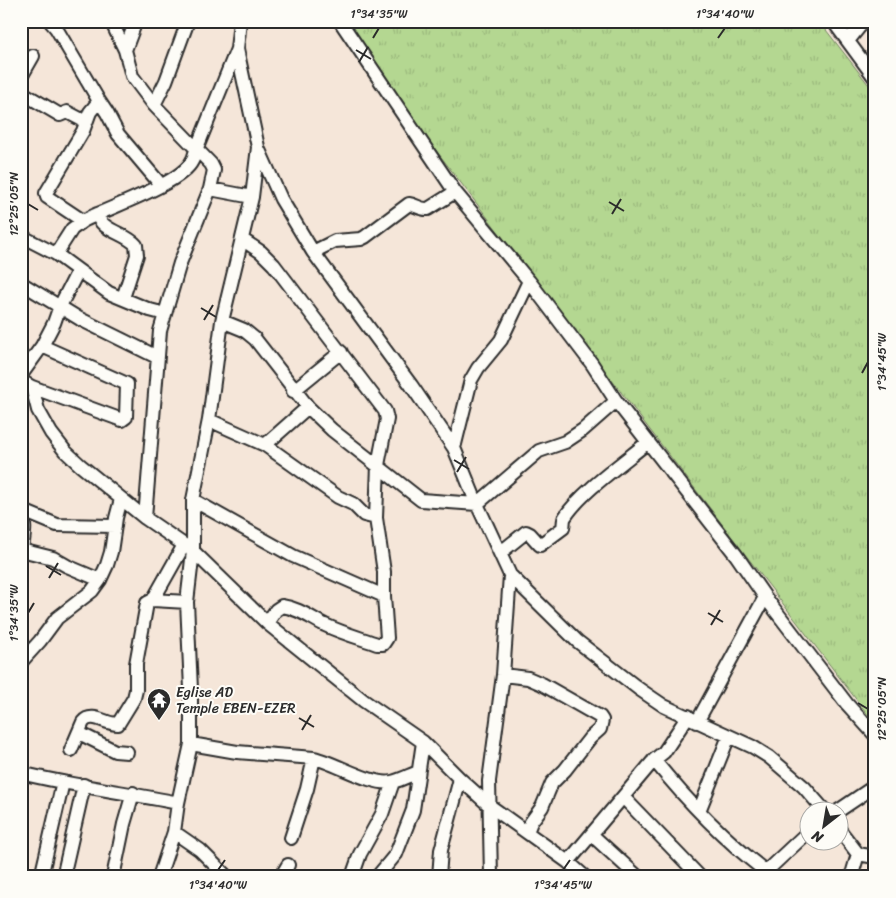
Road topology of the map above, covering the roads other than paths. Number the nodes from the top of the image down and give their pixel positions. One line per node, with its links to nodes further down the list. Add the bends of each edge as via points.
1 (50, 21): 16 (street)
2 (111, 21): 11 (street)
3 (136, 21): 11 (street)
4 (188, 21): 17 (street)
5 (240, 21): 10 (street)
6 (340, 21): 23 (street)
7 (832, 21): 9 (street)
8 (864, 21): 9 (street)
9 (848, 41): 14 (street)
10 (238, 49): 19 (street); 20 (street)
11 (125, 50): 17 (street, via 132,76)
12 (33, 56): 13 (street)
13 (21, 77)
14 (875, 78)
15 (21, 92): 18 (street, via 60,115 66,112)
16 (99, 101): 18 (street); 21 (street, via 118,134)
17 (154, 105): 20 (street)
18 (86, 122): 26 (street, via 46,193 47,197)
19 (258, 147): 24 (street); 29 (street, via 281,199)
20 (196, 150): 21 (street, via 185,170); 22 (street, via 214,170)
21 (161, 185): 25 (street)
22 (210, 189): 24 (street); 36 (street, via 180,263)
23 (455, 192): 29 (street, via 428,209 409,204 361,239 336,241); 32 (street)
24 (252, 197): 28 (street)
25 (97, 214): 26 (street); 34 (street, via 105,225 136,245 137,255)
26 (83, 221): 30 (street, via 72,229)
27 (21, 236): 30 (street)
28 (243, 240): 37 (street); 39 (street, via 274,265)
29 (312, 252): 49 (street)
30 (56, 254): 31 (street)
31 (78, 271): 34 (street, via 109,293); 35 (street)
32 (529, 281): 44 (street); 49 (street, via 501,340 471,380)
33 (21, 283): 35 (street)
34 (123, 298): 36 (street)
35 (60, 306): 38 (street); 40 (street)
36 (165, 314): 40 (street)
37 (222, 321): 43 (street, via 244,330 255,339); 46 (street)
38 (42, 346): 41 (street); 42 (street, via 127,384 126,417 122,420)
39 (341, 352): 43 (street); 50 (street, via 388,419)
40 (157, 357): 56 (street)
41 (21, 376)
42 (27, 384): 51 (street, via 51,433 65,451)
43 (293, 391): 45 (street)
44 (616, 401): 47 (street); 53 (street, via 565,442 539,451)
45 (308, 407): 48 (street); 50 (street, via 338,435)
46 (209, 420): 48 (street); 52 (street)
47 (648, 442): 61 (street, via 582,497 556,534 540,545 526,532); 65 (street)
48 (265, 445): 57 (street, via 353,504 364,515)
49 (454, 448): 53 (street)
50 (378, 464): 53 (street, via 421,500); 57 (street)
51 (121, 499): 56 (street); 58 (street)
52 (193, 500): 59 (street); 64 (street, via 293,556)
53 (477, 504): 61 (street)
54 (21, 510): 58 (street, via 57,524)
55 (21, 514): 60 (street, via 24,528)
56 (145, 518): 59 (street)
57 (376, 518): 64 (street)
58 (115, 526): 63 (street, via 108,565)
59 (189, 548): 66 (street); 67 (street); 68 (street)
60 (22, 550): 63 (street, via 53,558)
61 (500, 552): 62 (street)
62 (510, 575): 70 (street); 71 (street, via 577,642 664,706)
63 (100, 580): 69 (street, via 92,592 57,618)
64 (384, 596): 68 (street, via 387,638 383,644 344,633 290,607 279,607)
65 (765, 597): 71 (street); 73 (street, via 847,704)
66 (153, 600): 67 (street); 72 (street, via 145,609 136,664 136,690 124,715 118,724 86,719)
67 (187, 602): 76 (street)
68 (267, 623): 75 (street, via 364,701)
69 (21, 662)
70 (503, 676): 93 (street, via 489,781); 96 (street, via 528,678 542,684 602,720 600,729 552,782)
71 (693, 719): 74 (street); 80 (street)
72 (79, 733): 77 (street); 78 (street, via 115,751)
73 (875, 735)
74 (730, 736): 90 (street, via 769,757); 94 (street)
75 (423, 742): 81 (street); 83 (street)
76 (191, 744): 79 (street, via 237,752); 91 (street)
77 (71, 750)
78 (127, 752)
79 (314, 758): 85 (street, via 376,781); 98 (street)
80 (654, 760): 89 (street); 94 (street)
81 (418, 772): 85 (street); 114 (street, via 413,810 401,843)
82 (21, 773): 84 (street)
83 (460, 779): 93 (street); 115 (street, via 441,850)
84 (64, 782): 86 (street); 107 (street)
85 (393, 782): 113 (street, via 382,814 360,854)
86 (84, 785): 88 (street); 108 (street)
87 (875, 786): 92 (street)
88 (133, 793): 91 (street); 109 (street)
89 (623, 797): 97 (street); 118 (street)
90 (815, 800)
91 (178, 803): 95 (street)
92 (848, 804)
93 (490, 806): 96 (street); 116 (street)
94 (699, 811): 105 (street)
95 (174, 832): 110 (street); 111 (street, via 200,850)
96 (527, 832): 103 (street)
97 (592, 835): 103 (street); 117 (street)
98 (291, 838)
99 (798, 841): 105 (street)
100 (848, 841): 101 (street)
101 (858, 854): 102 (street); 119 (street)
102 (875, 857)
103 (568, 862): 106 (street)
104 (288, 865): 112 (street)
105 (763, 874)
106 (581, 876)
107 (41, 877)
108 (63, 877)
109 (113, 877)
110 (159, 877)
111 (227, 877)
112 (281, 877)
113 (352, 877)
114 (377, 877)
115 (439, 877)
116 (491, 877)
117 (638, 877)
118 (700, 877)
119 (854, 877)

